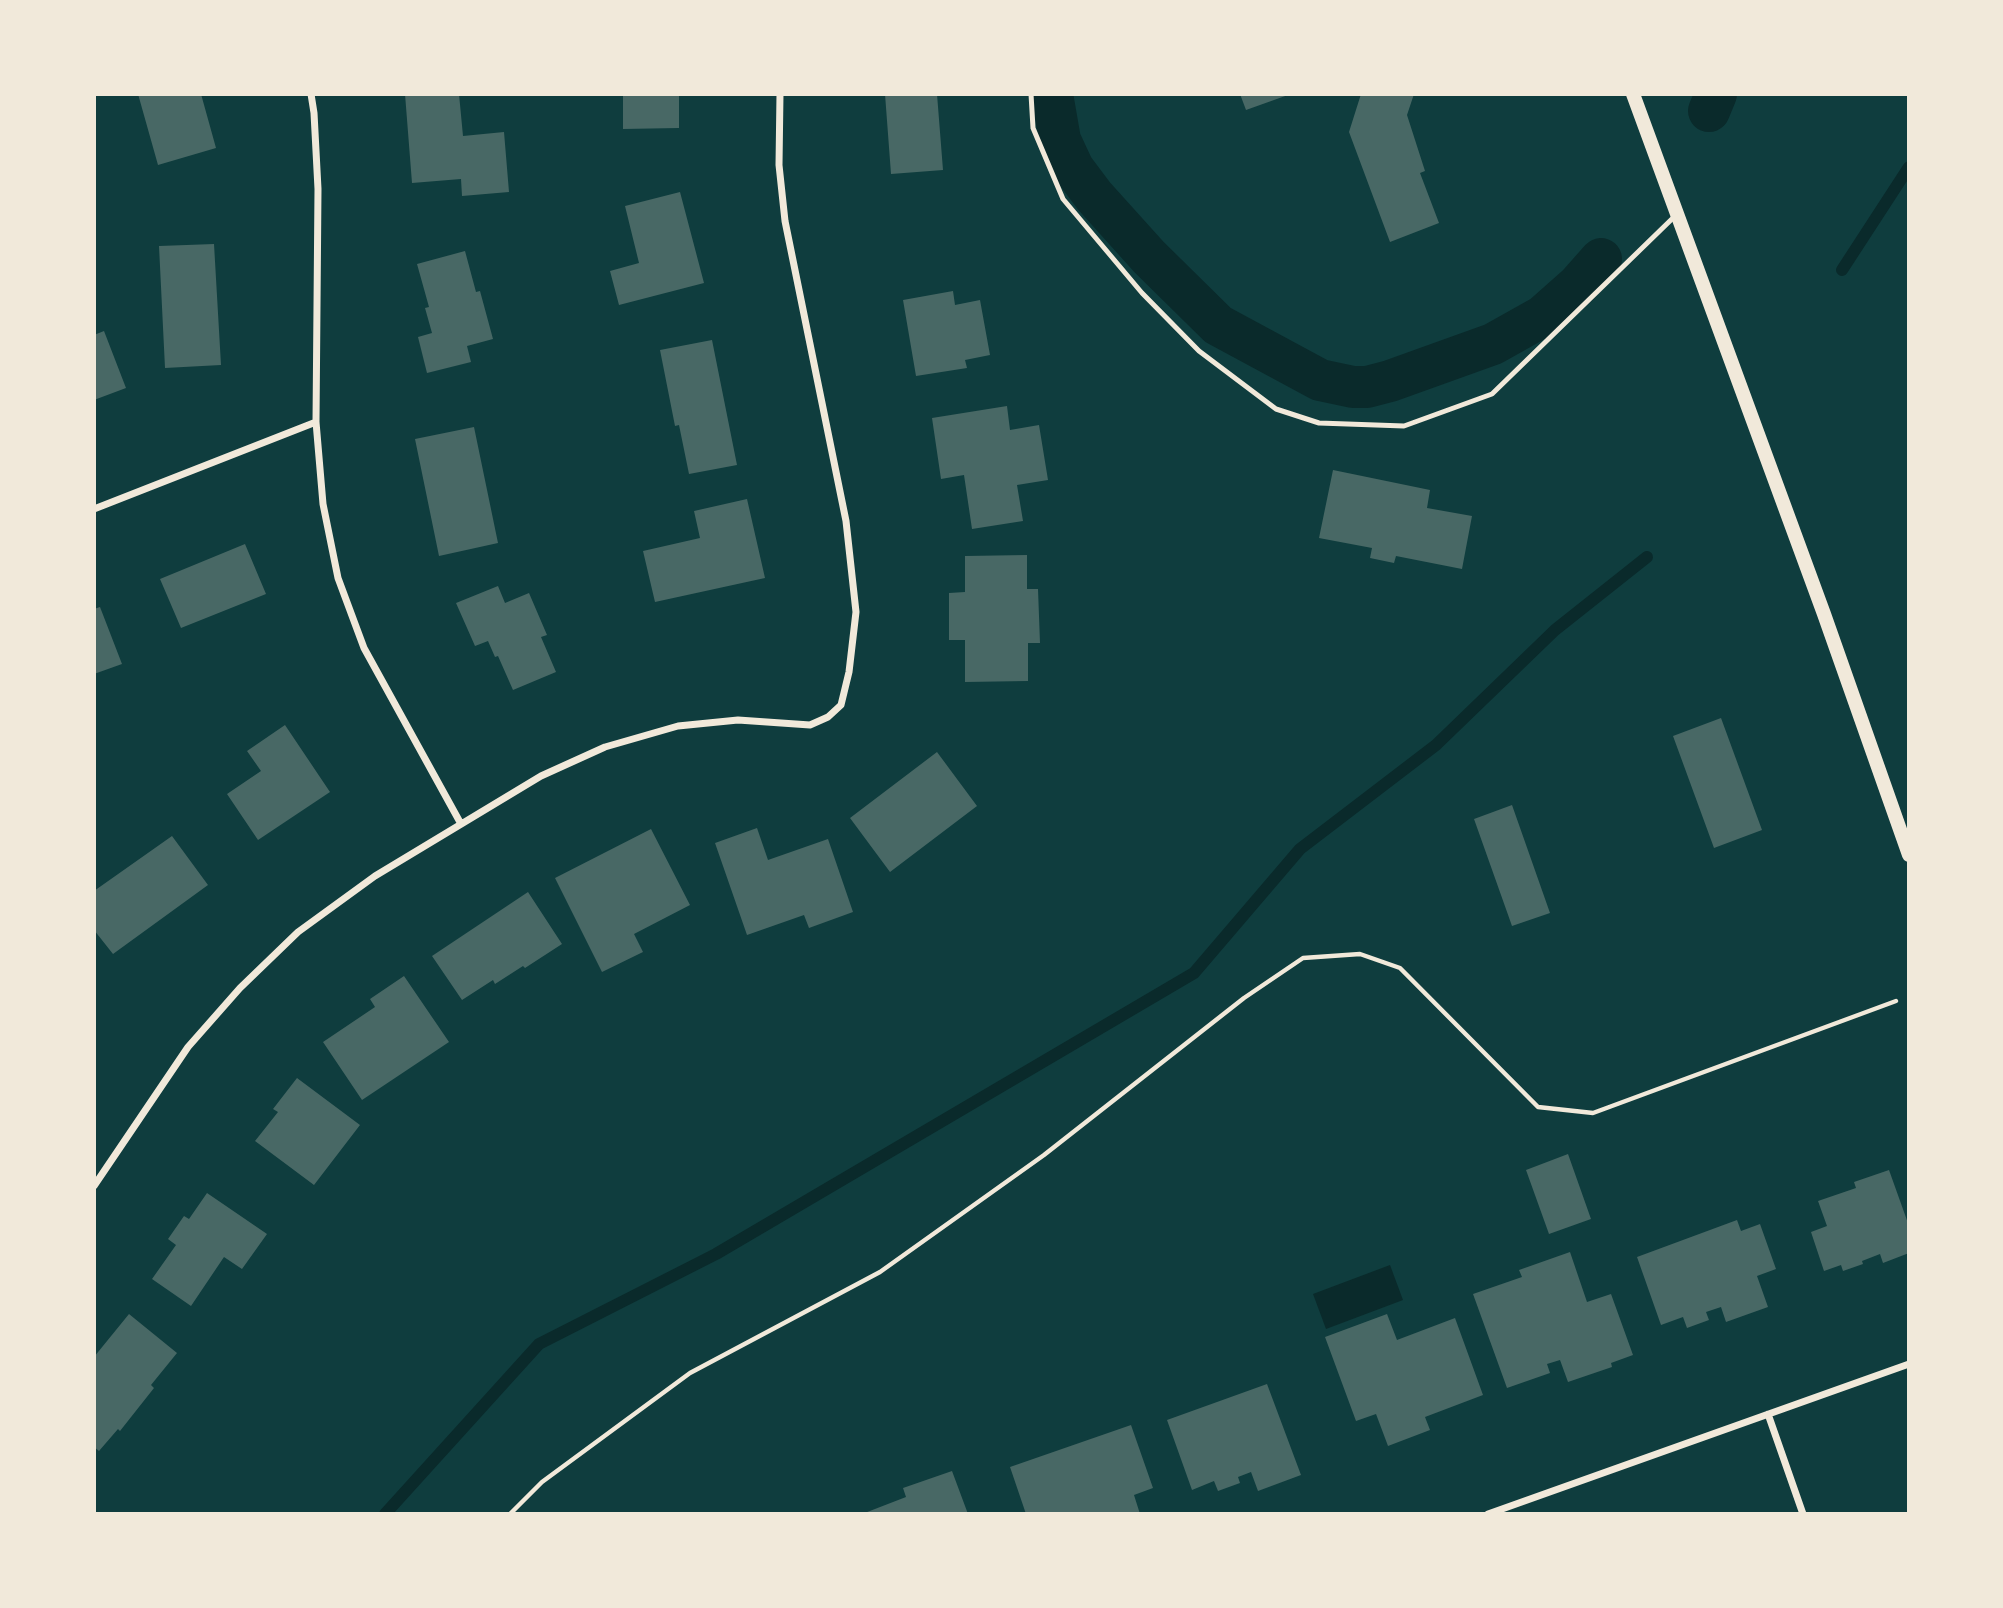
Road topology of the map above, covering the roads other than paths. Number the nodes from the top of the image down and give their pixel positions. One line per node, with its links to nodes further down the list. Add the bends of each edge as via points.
1 (311, 94): 6 (street, via 318,189)
2 (780, 94): 8 (street, via 779,165 785,221 846,521 856,612 841,705 810,725 738,720 678,726 617,743 541,776)
3 (1031, 94): 5 (lane, via 1033,128 1063,199 1142,293 1199,351 1276,409 1319,423 1404,426 1492,394)
4 (1633, 94): 5 (main road)
5 (1676, 214): 9 (main road)
6 (316, 422): 7 (street); 8 (street, via 323,505 338,578 364,649)
7 (94, 509)
8 (461, 824): 10 (street, via 374,876 298,932 240,988 188,1047)
9 (1909, 855)
10 (94, 1186)
11 (1909, 1364): 12 (street)
12 (1768, 1414): 13 (street); 14 (street)
13 (1488, 1514)
14 (1803, 1514)

